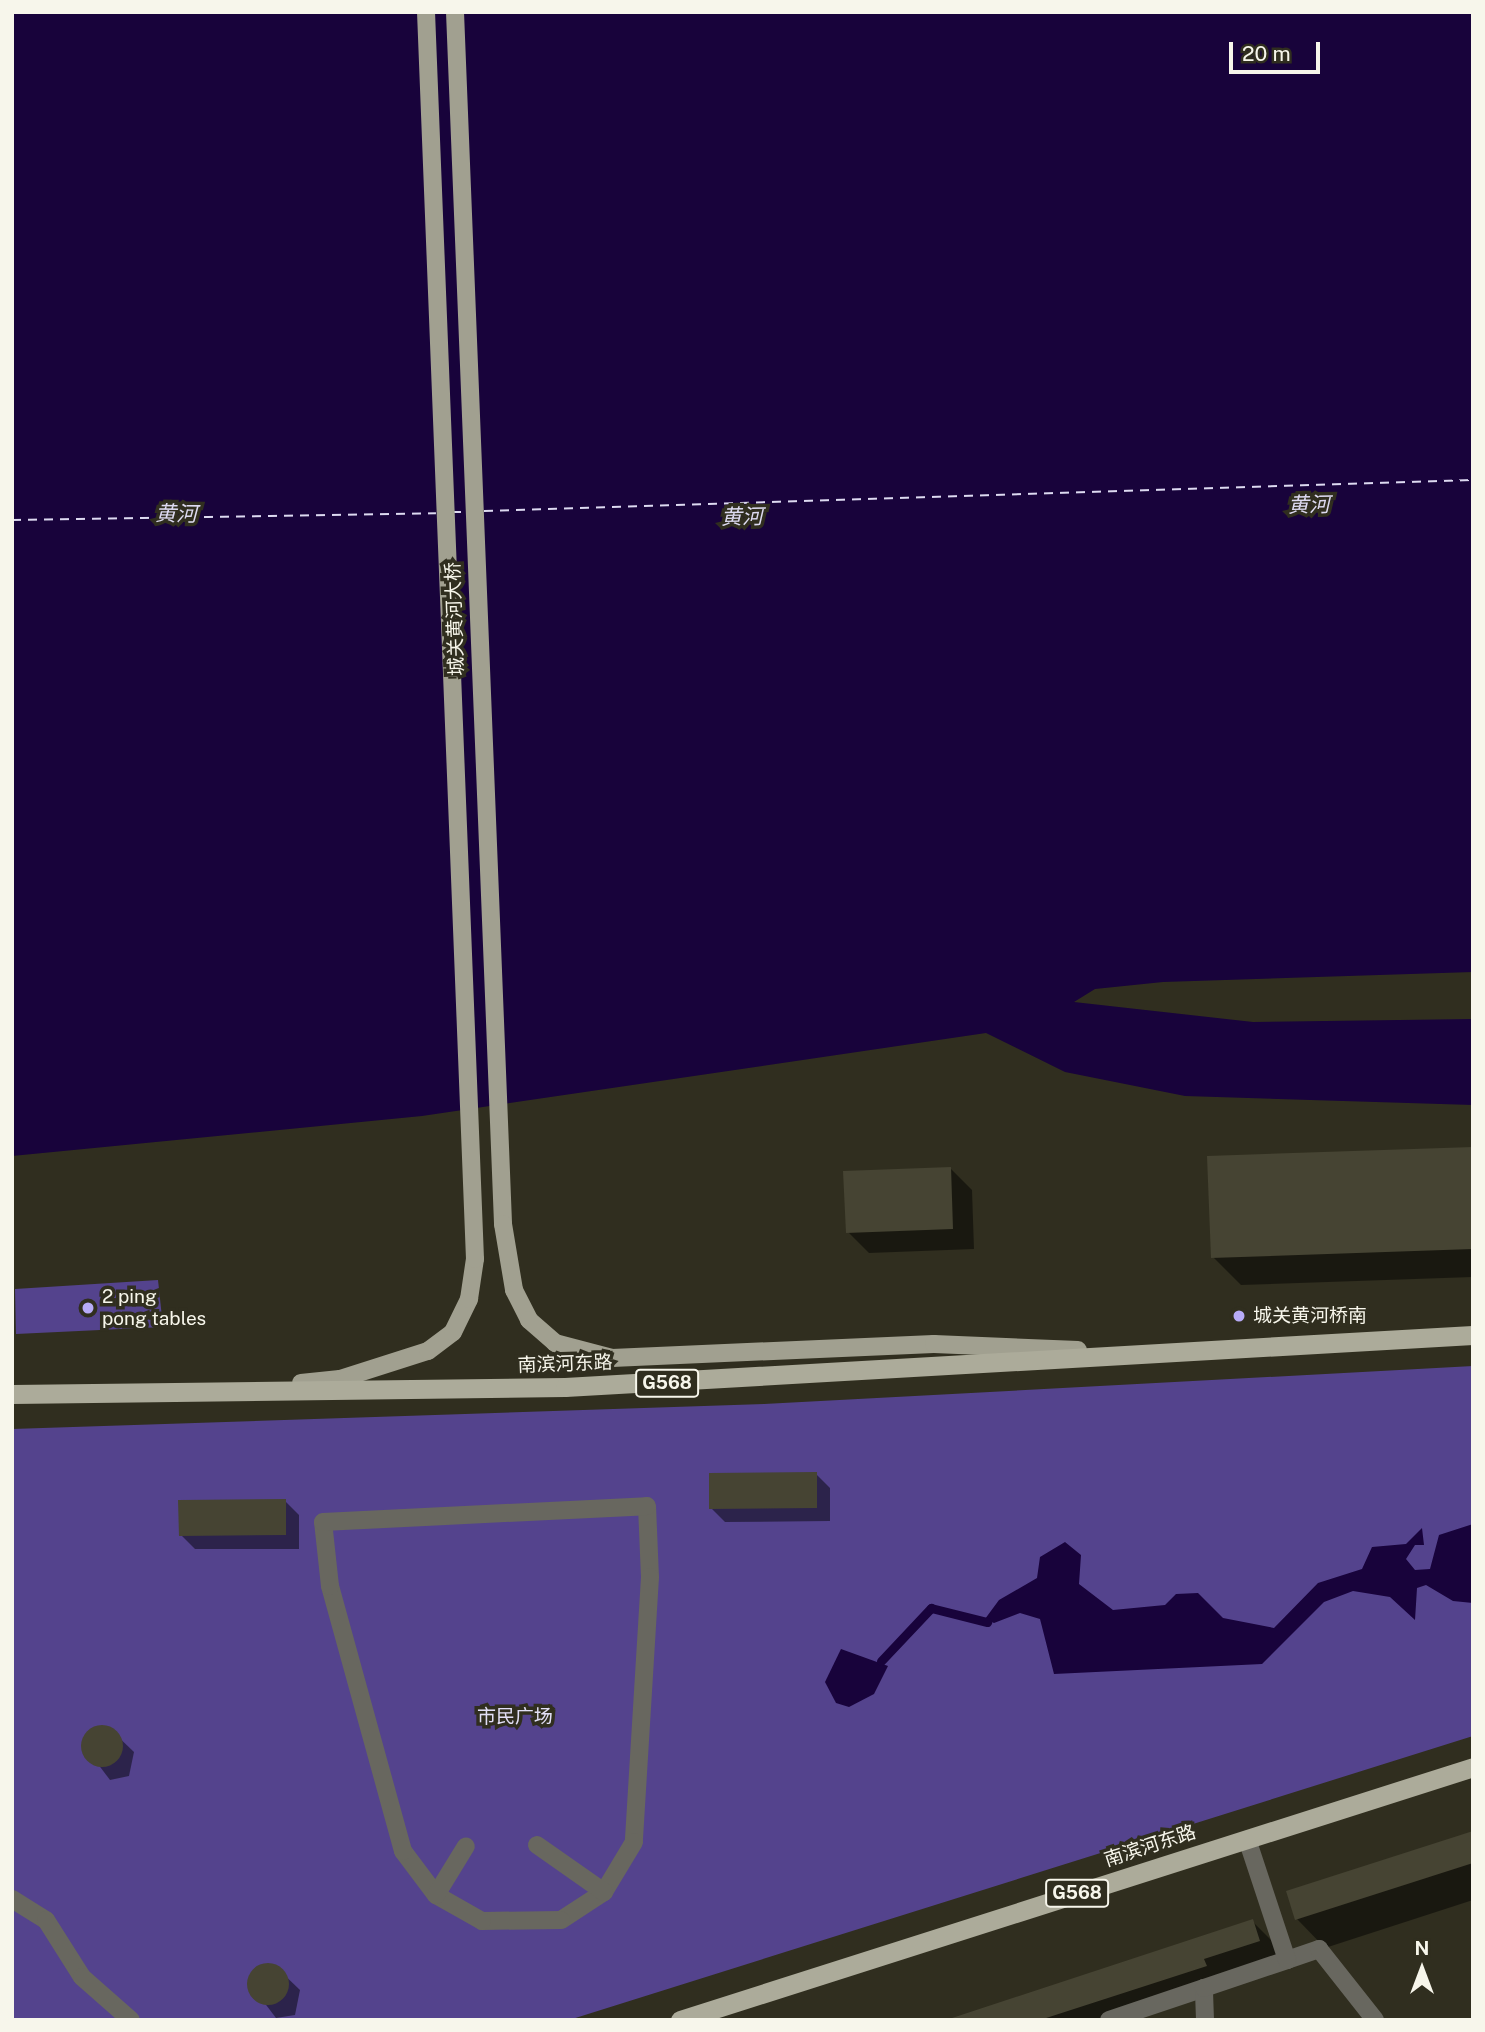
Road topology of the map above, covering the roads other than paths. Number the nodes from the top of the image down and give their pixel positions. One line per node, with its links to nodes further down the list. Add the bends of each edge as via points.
1 (426, 12): 6 (main road, 城关黄河大桥, via 476,1224 469,1299 453,1332 428,1351 340,1379)
2 (455, 12): 5 (main road, 城关黄河大桥, via 503,1224 514,1290 530,1320 555,1343)
3 (1473, 1335): 4 (highway, 南滨河东路 / G568)
4 (1118, 1352): 5 (main road, 南滨河东路, via 934,1344); 6 (highway, 南滨河东路 / G568, via 732,1380 376,1394)
5 (612, 1358)
6 (214, 1391): 7 (highway, 南滨河东路 / G568)
7 (12, 1394)
8 (1473, 1767): 9 (highway, 南滨河东路 / G568)
9 (1247, 1839): 15 (street); 18 (highway, 南滨河东路 / G568)
10 (537, 1845): 12 (street)
11 (466, 1846): 13 (street)
12 (604, 1892): 13 (street, via 561,1920 482,1921); 13 (street, via 634,1842 650,1577 647,1506 323,1522 330,1586 402,1852)
13 (436, 1895)
14 (12, 1899): 17 (street, via 46,1920 82,1977)
15 (1287, 1960): 16 (street); 21 (street, via 1319,1949)
16 (1204, 1988): 19 (street); 20 (street)
17 (131, 2020)
18 (680, 2020)
19 (1109, 2020)
20 (1205, 2020)
21 (1375, 2020)

